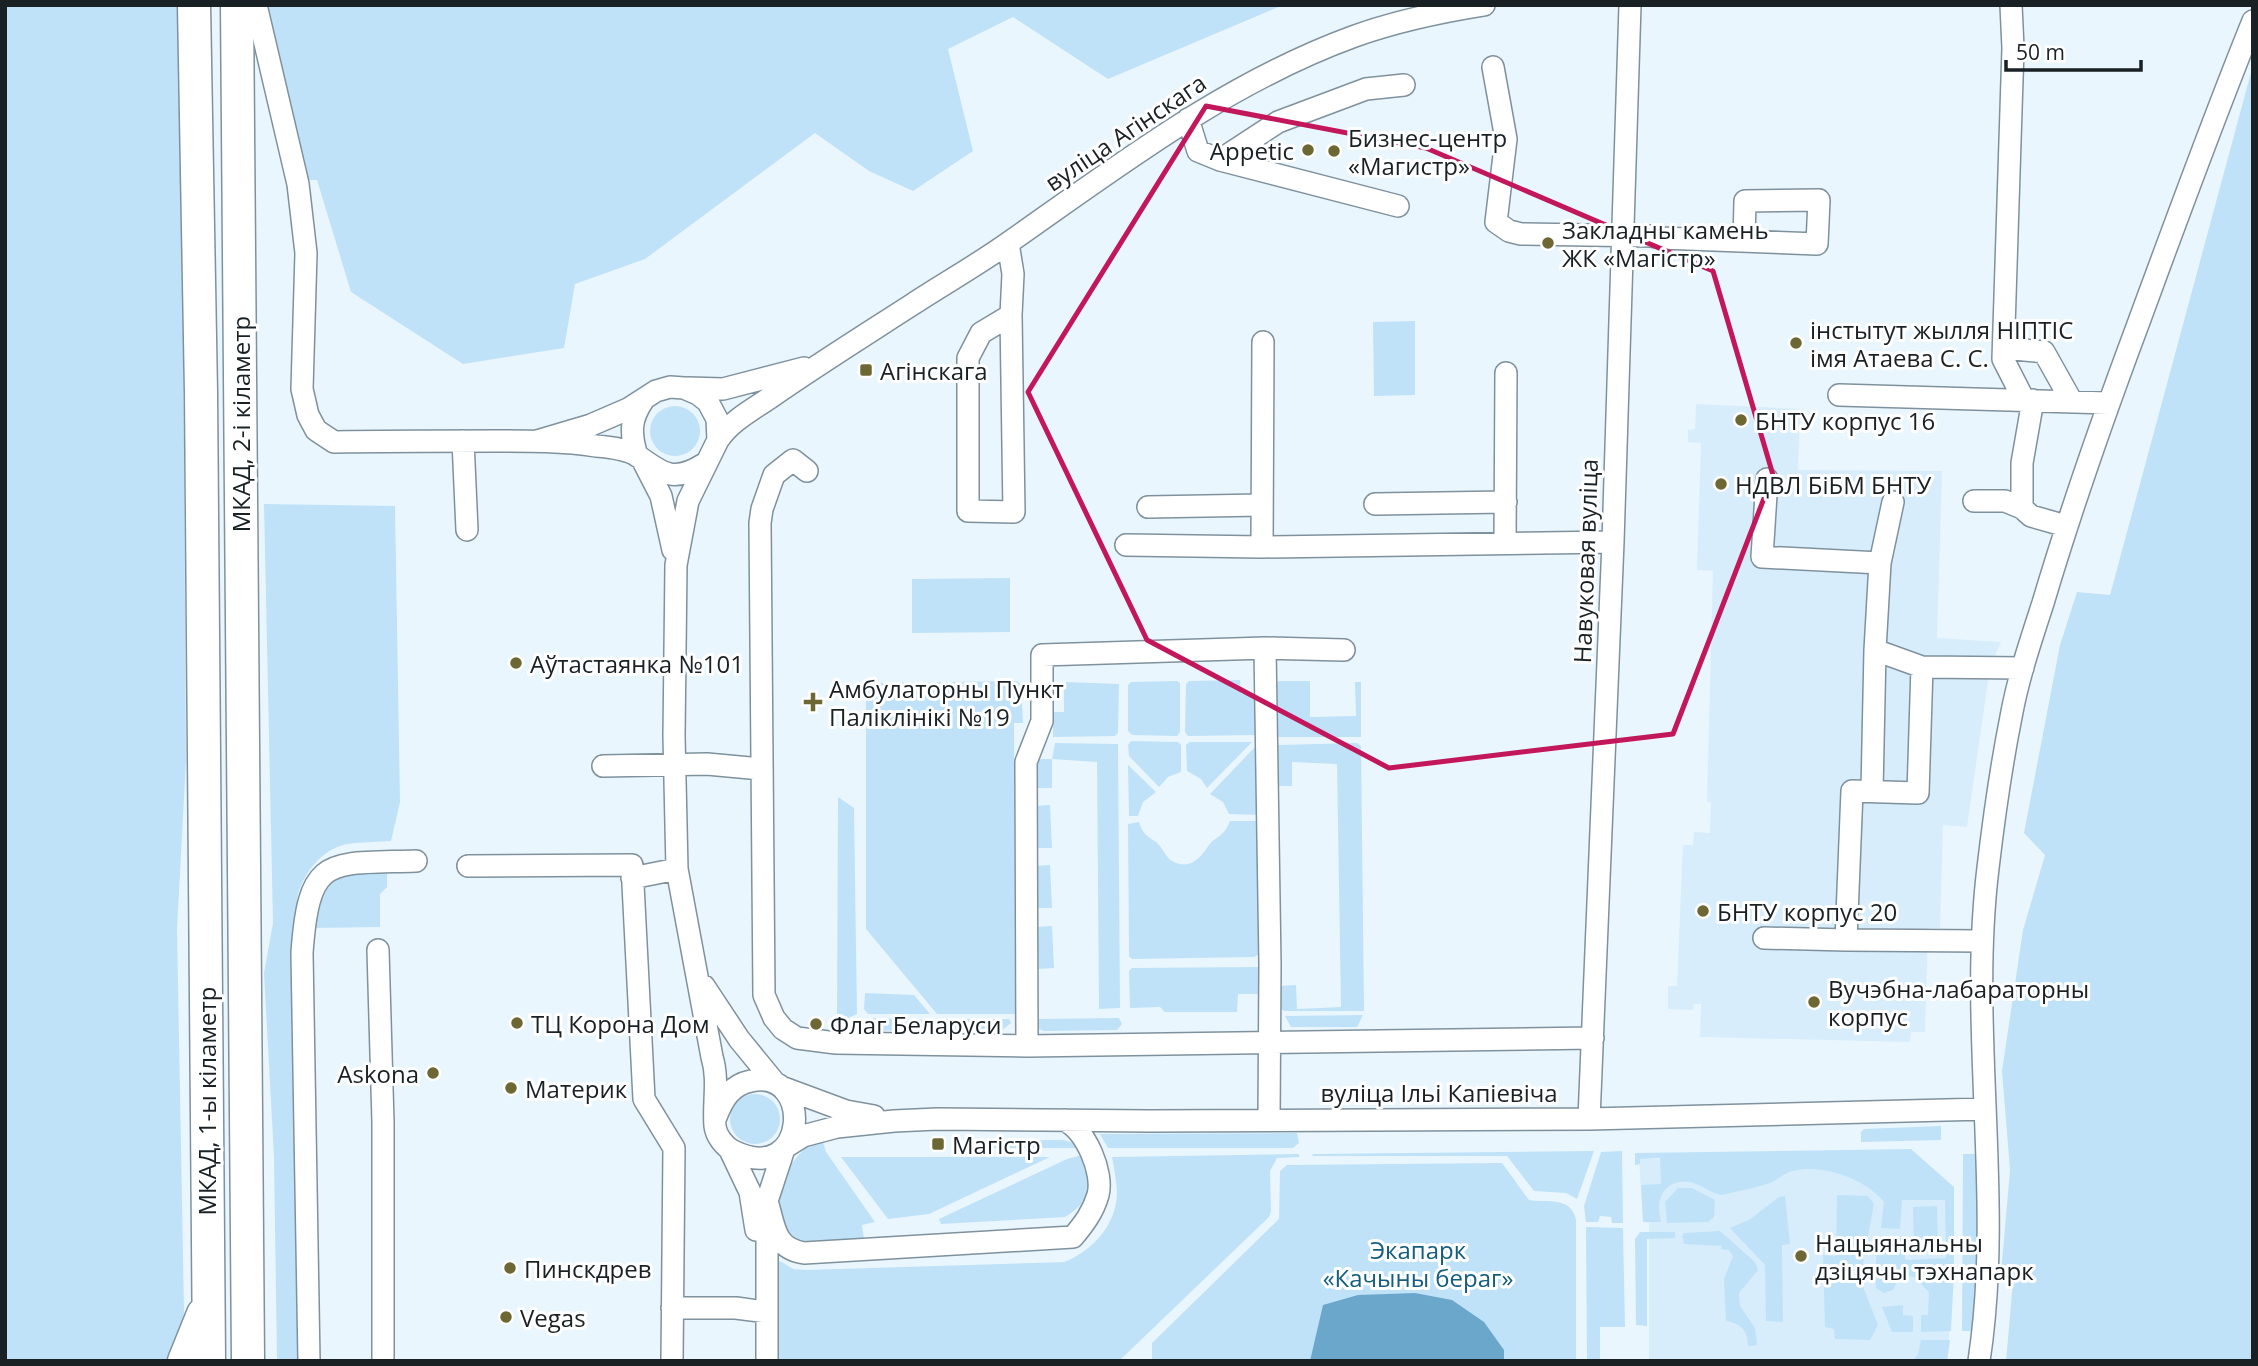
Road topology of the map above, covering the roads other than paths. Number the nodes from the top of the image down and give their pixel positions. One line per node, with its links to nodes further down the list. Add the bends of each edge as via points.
1 (194, 5): 58 (highway, МКАД, 2-і кіламетр)
2 (237, 5): 59 (highway, МКАД, 2-і кіламетр)
3 (256, 5): 28 (street, via 298,184 306,253 302,390 308,415 316,430 334,442)
4 (1484, 5): 10 (street, вуліца Агінскага, via 1354,37 1274,71)
5 (1630, 5): 13 (street, Навуковая вуліца)
6 (2011, 5): 18 (street)
7 (2253, 21): 26 (street)
8 (1493, 67): 13 (street, via 1506,139 1496,222 1521,234)
9 (1404, 85): 11 (street, via 1366,89 1278,122)
10 (1188, 119): 11 (street, via 1198,150); 15 (street, вуліца Агінскага)
11 (1220, 159): 12 (street)
12 (1398, 206)
13 (1621, 236): 14 (street); 44 (street, Навуковая вуліца)
14 (1744, 241)
15 (1008, 243): 16 (street, via 1013,274); 19 (street, вуліца Агінскага)
16 (1011, 315): 16 (street, via 981,333 968,358 968,511 1014,512)
17 (1263, 342): 37 (street)
18 (2004, 348): 24 (street, via 2003,359); 25 (street, via 2045,352)
19 (823, 362): 21 (street, вуліца Агінскага, via 723,389); 27 (street, вуліца Агінскага, via 736,421)
20 (1506, 373): 35 (street)
21 (684, 388): 23 (street, via 670,387); 27 (street, via 708,402 717,419)
22 (1839, 395): 24 (street)
23 (645, 399): 29 (street, via 591,425); 30 (street, via 636,410 631,437)
24 (2029, 400): 25 (street); 40 (street)
25 (2072, 402): 26 (street)
26 (2108, 403): 41 (street)
27 (718, 440): 31 (street)
28 (463, 441): 29 (street); 42 (street)
29 (537, 441): 30 (street, via 594,445)
30 (641, 460): 31 (street, via 656,471 673,475); 48 (street, via 661,496)
31 (704, 464): 48 (street, via 683,518)
32 (807, 471): 56 (street, via 793,460 774,475 761,516)
33 (1767, 479): 47 (street, via 1762,557)
34 (1974, 501): 40 (street, via 2005,501)
35 (1506, 502): 38 (street); 43 (street)
36 (1893, 502): 47 (street)
37 (1262, 505): 39 (street); 46 (street)
38 (1375, 505)
39 (1148, 507)
40 (2022, 508): 41 (street, via 2031,516)
41 (2066, 526): 53 (street)
42 (467, 530)
43 (1505, 542): 44 (street); 46 (street)
44 (1613, 542): 69 (street, Навуковая вуліца)
45 (1126, 545): 46 (street)
46 (1262, 547)
47 (1880, 563): 51 (street)
48 (676, 565): 54 (street)
49 (1265, 648): 50 (street); 70 (street); 71 (street, via 1042,655 1042,721 1026,762)
50 (1344, 650)
51 (1875, 650): 52 (street); 57 (street)
52 (1922, 667): 53 (street); 57 (street, via 1917,793)
53 (2023, 668): 66 (street, via 1994,818)
54 (675, 765): 55 (street); 56 (street); 62 (street)
55 (603, 766)
56 (761, 769): 71 (street, via 764,995 783,1028 797,1038 836,1043)
57 (1872, 791): 65 (street, via 1852,791)
58 (205, 842): 82 (highway, МКАД, 1-ы кіламетр)
59 (244, 843): 87 (highway, МКАД, 1-ы кіламетр)
60 (416, 861): 88 (street, via 345,863 325,872 314,885 305,915)
61 (468, 866): 63 (street, via 632,865)
62 (677, 869): 63 (street); 68 (street)
63 (632, 878): 83 (street, via 644,1099 674,1148)
64 (1764, 938): 65 (street)
65 (1846, 940): 66 (street)
66 (1982, 941): 73 (street)
67 (378, 950): 89 (street)
68 (695, 961): 72 (street, via 699,977 739,1040); 74 (street, via 716,1071)
69 (1593, 1038): 70 (street); 75 (street, Навуковая вуліца)
70 (1270, 1042): 71 (street); 77 (street)
71 (1027, 1046)
72 (780, 1086): 74 (street, via 761,1079 740,1084 724,1097); 78 (street, вуліца Ільі Капіевіча, via 846,1111); 79 (street, via 796,1117)
73 (1985, 1109): 75 (street, вуліца Ільі Капіевіча); 92 (street, via 1989,1243)
74 (716, 1117): 80 (street, via 715,1128)
75 (1589, 1119): 77 (street, вуліца Ільі Капіевіча)
76 (1065, 1120): 77 (street, вуліца Ільі Капіевіча); 78 (street, вуліца Ільі Капіевіча); 81 (street, via 1092,1151 1099,1192 1089,1217 1073,1237 804,1253 789,1250 780,1242)
77 (1269, 1120)
78 (894, 1121): 79 (street, вуліца Ільі Капіевіча, via 824,1130 803,1136)
79 (785, 1149): 80 (street, via 757,1158); 81 (street)
80 (730, 1150): 84 (street, via 750,1192 758,1285)
81 (767, 1201): 84 (street)
82 (208, 1303): 85 (highway); 86 (highway, МКАД, 1-ы кіламетр)
83 (672, 1308): 84 (street); 90 (street)
84 (766, 1312): 91 (street)
85 (184, 1361)
86 (209, 1361)
87 (248, 1361)
88 (309, 1361)
89 (383, 1361)
90 (672, 1361)
91 (767, 1361)
92 (1979, 1361)

